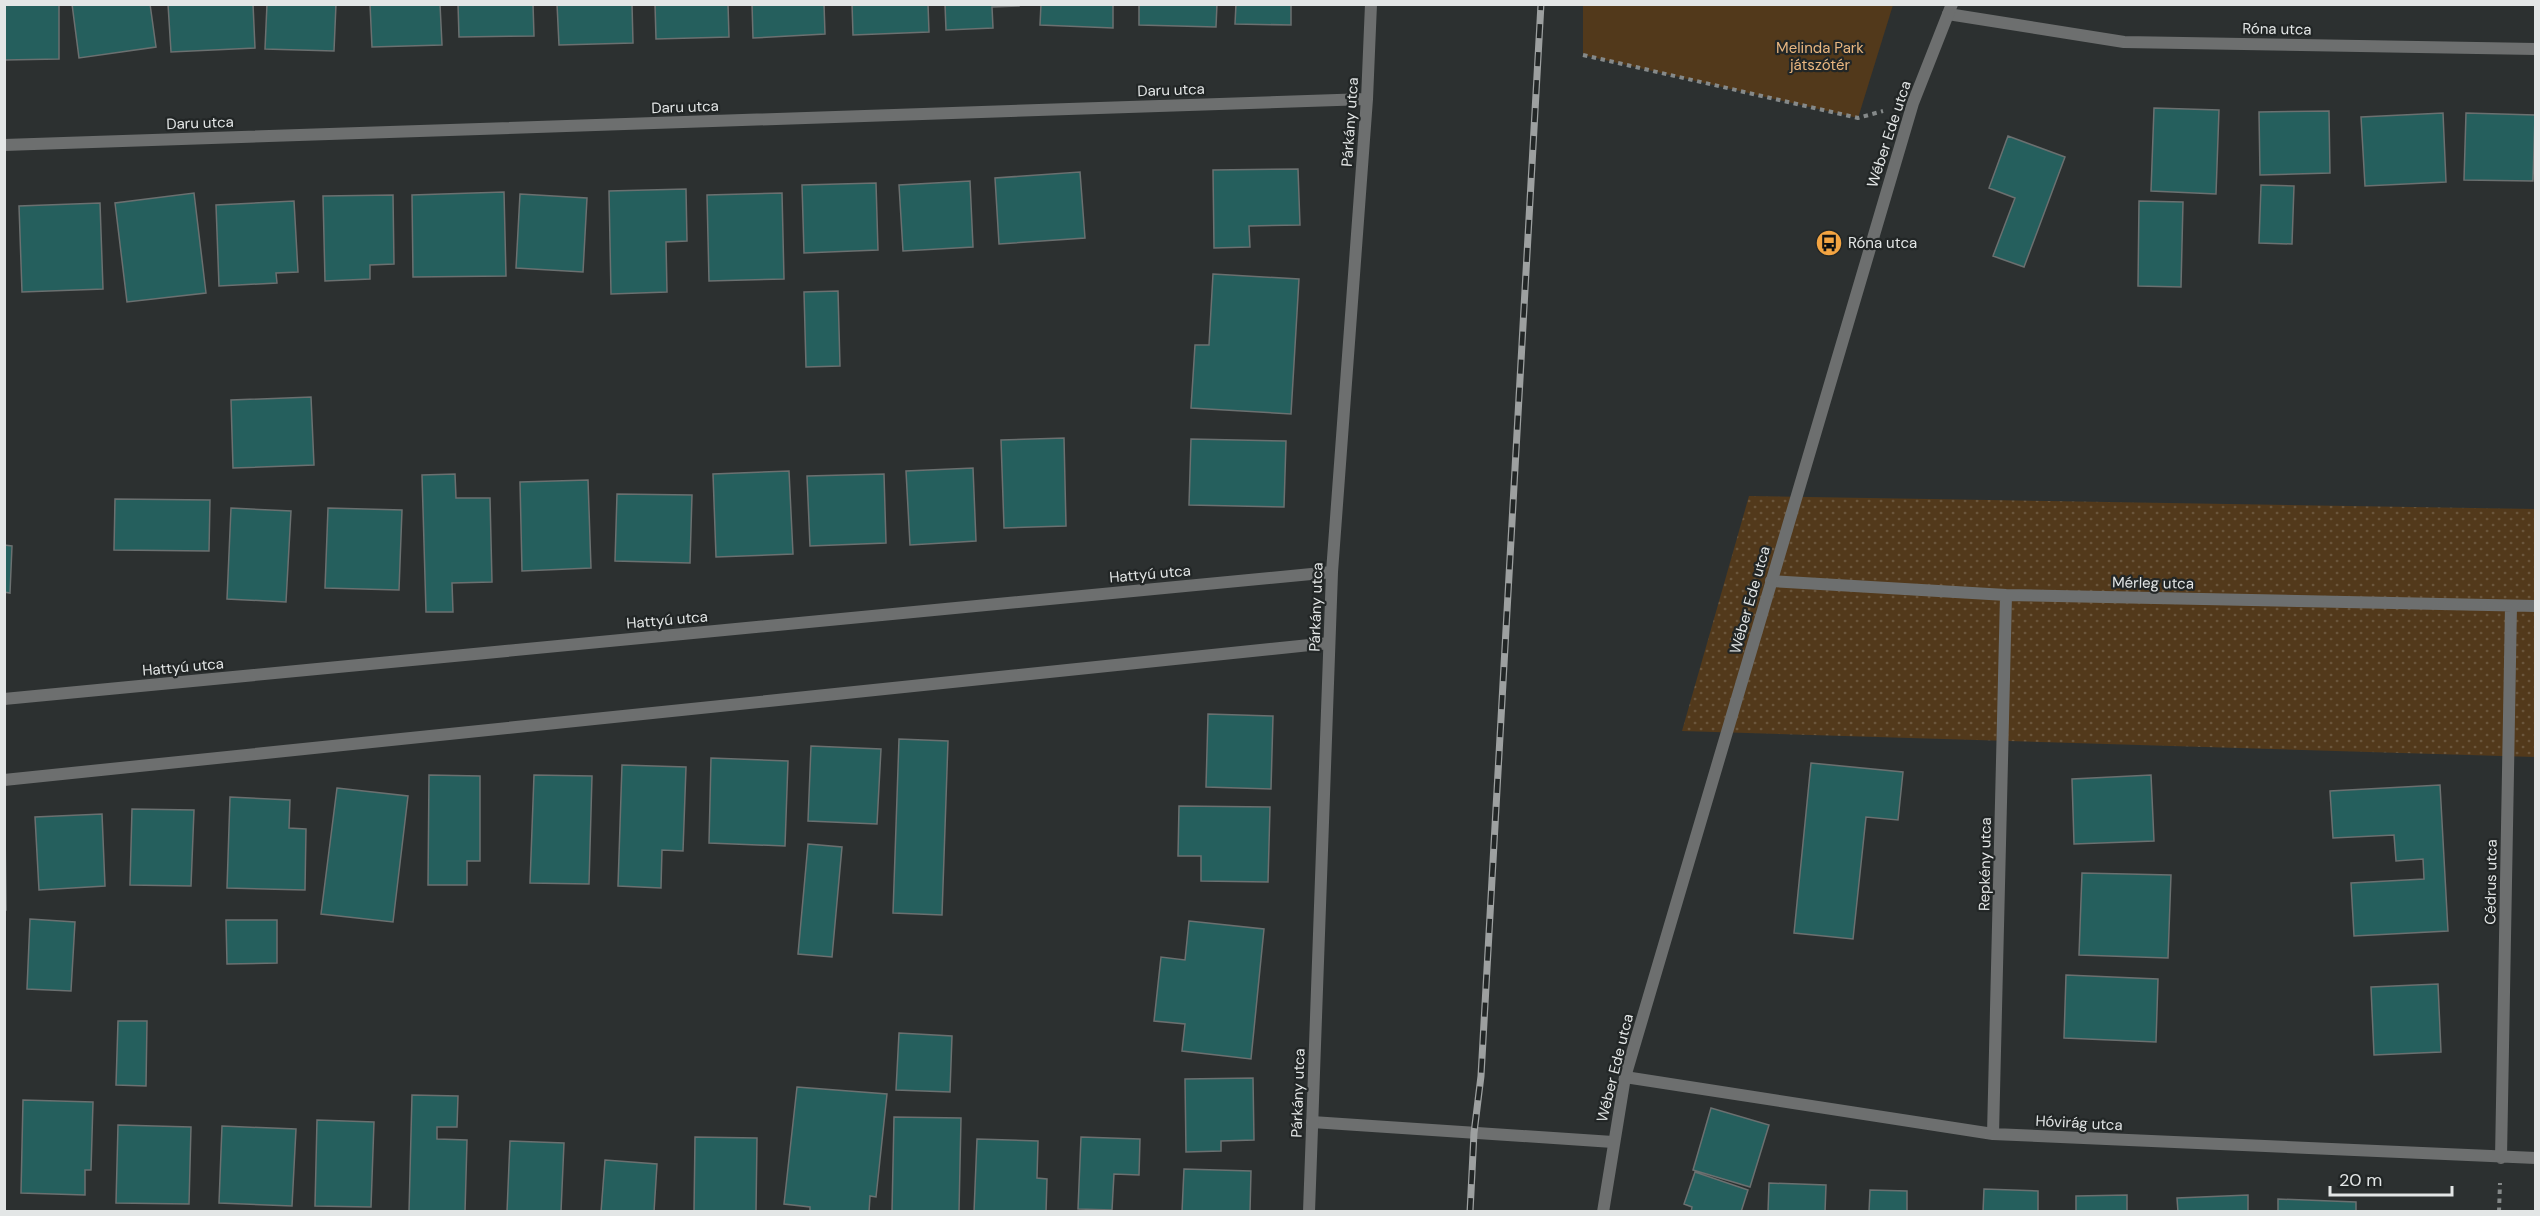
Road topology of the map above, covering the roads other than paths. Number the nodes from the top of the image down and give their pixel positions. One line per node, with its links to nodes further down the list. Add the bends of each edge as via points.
1 (1371, 4): 4 (street, Párkány utca)
2 (1950, 9): 3 (street, Róna utca, via 2124,42); 7 (street, Wéber Ede utca, via 1913,103)
3 (2535, 50)
4 (1367, 99): 5 (street, Daru utca); 6 (street, Párkány utca)
5 (4, 145)
6 (1332, 572): 11 (street, Párkány utca); 12 (street, Hattyú utca)
7 (1771, 581): 8 (street, Mérleg utca); 14 (street, Wéber Ede utca)
8 (2006, 595): 9 (street, Mérleg utca); 16 (street, Repkény utca)
9 (2511, 606): 10 (street, Mérleg utca); 18 (street, Cédrus utca)
10 (2535, 606)
11 (1329, 643): 13 (street); 15 (street, Párkány utca)
12 (4, 699)
13 (4, 780)
14 (1625, 1077): 16 (street, Hóvirág utca); 17 (street, Wéber Ede utca)
15 (1312, 1122): 17 (street); 20 (street, Párkány utca)
16 (1994, 1134): 18 (street, Hóvirág utca)
17 (1613, 1142): 21 (street, Wéber Ede utca)
18 (2501, 1158): 19 (street, Hóvirág utca)
19 (2535, 1158)
20 (1309, 1212)
21 (1603, 1212)

